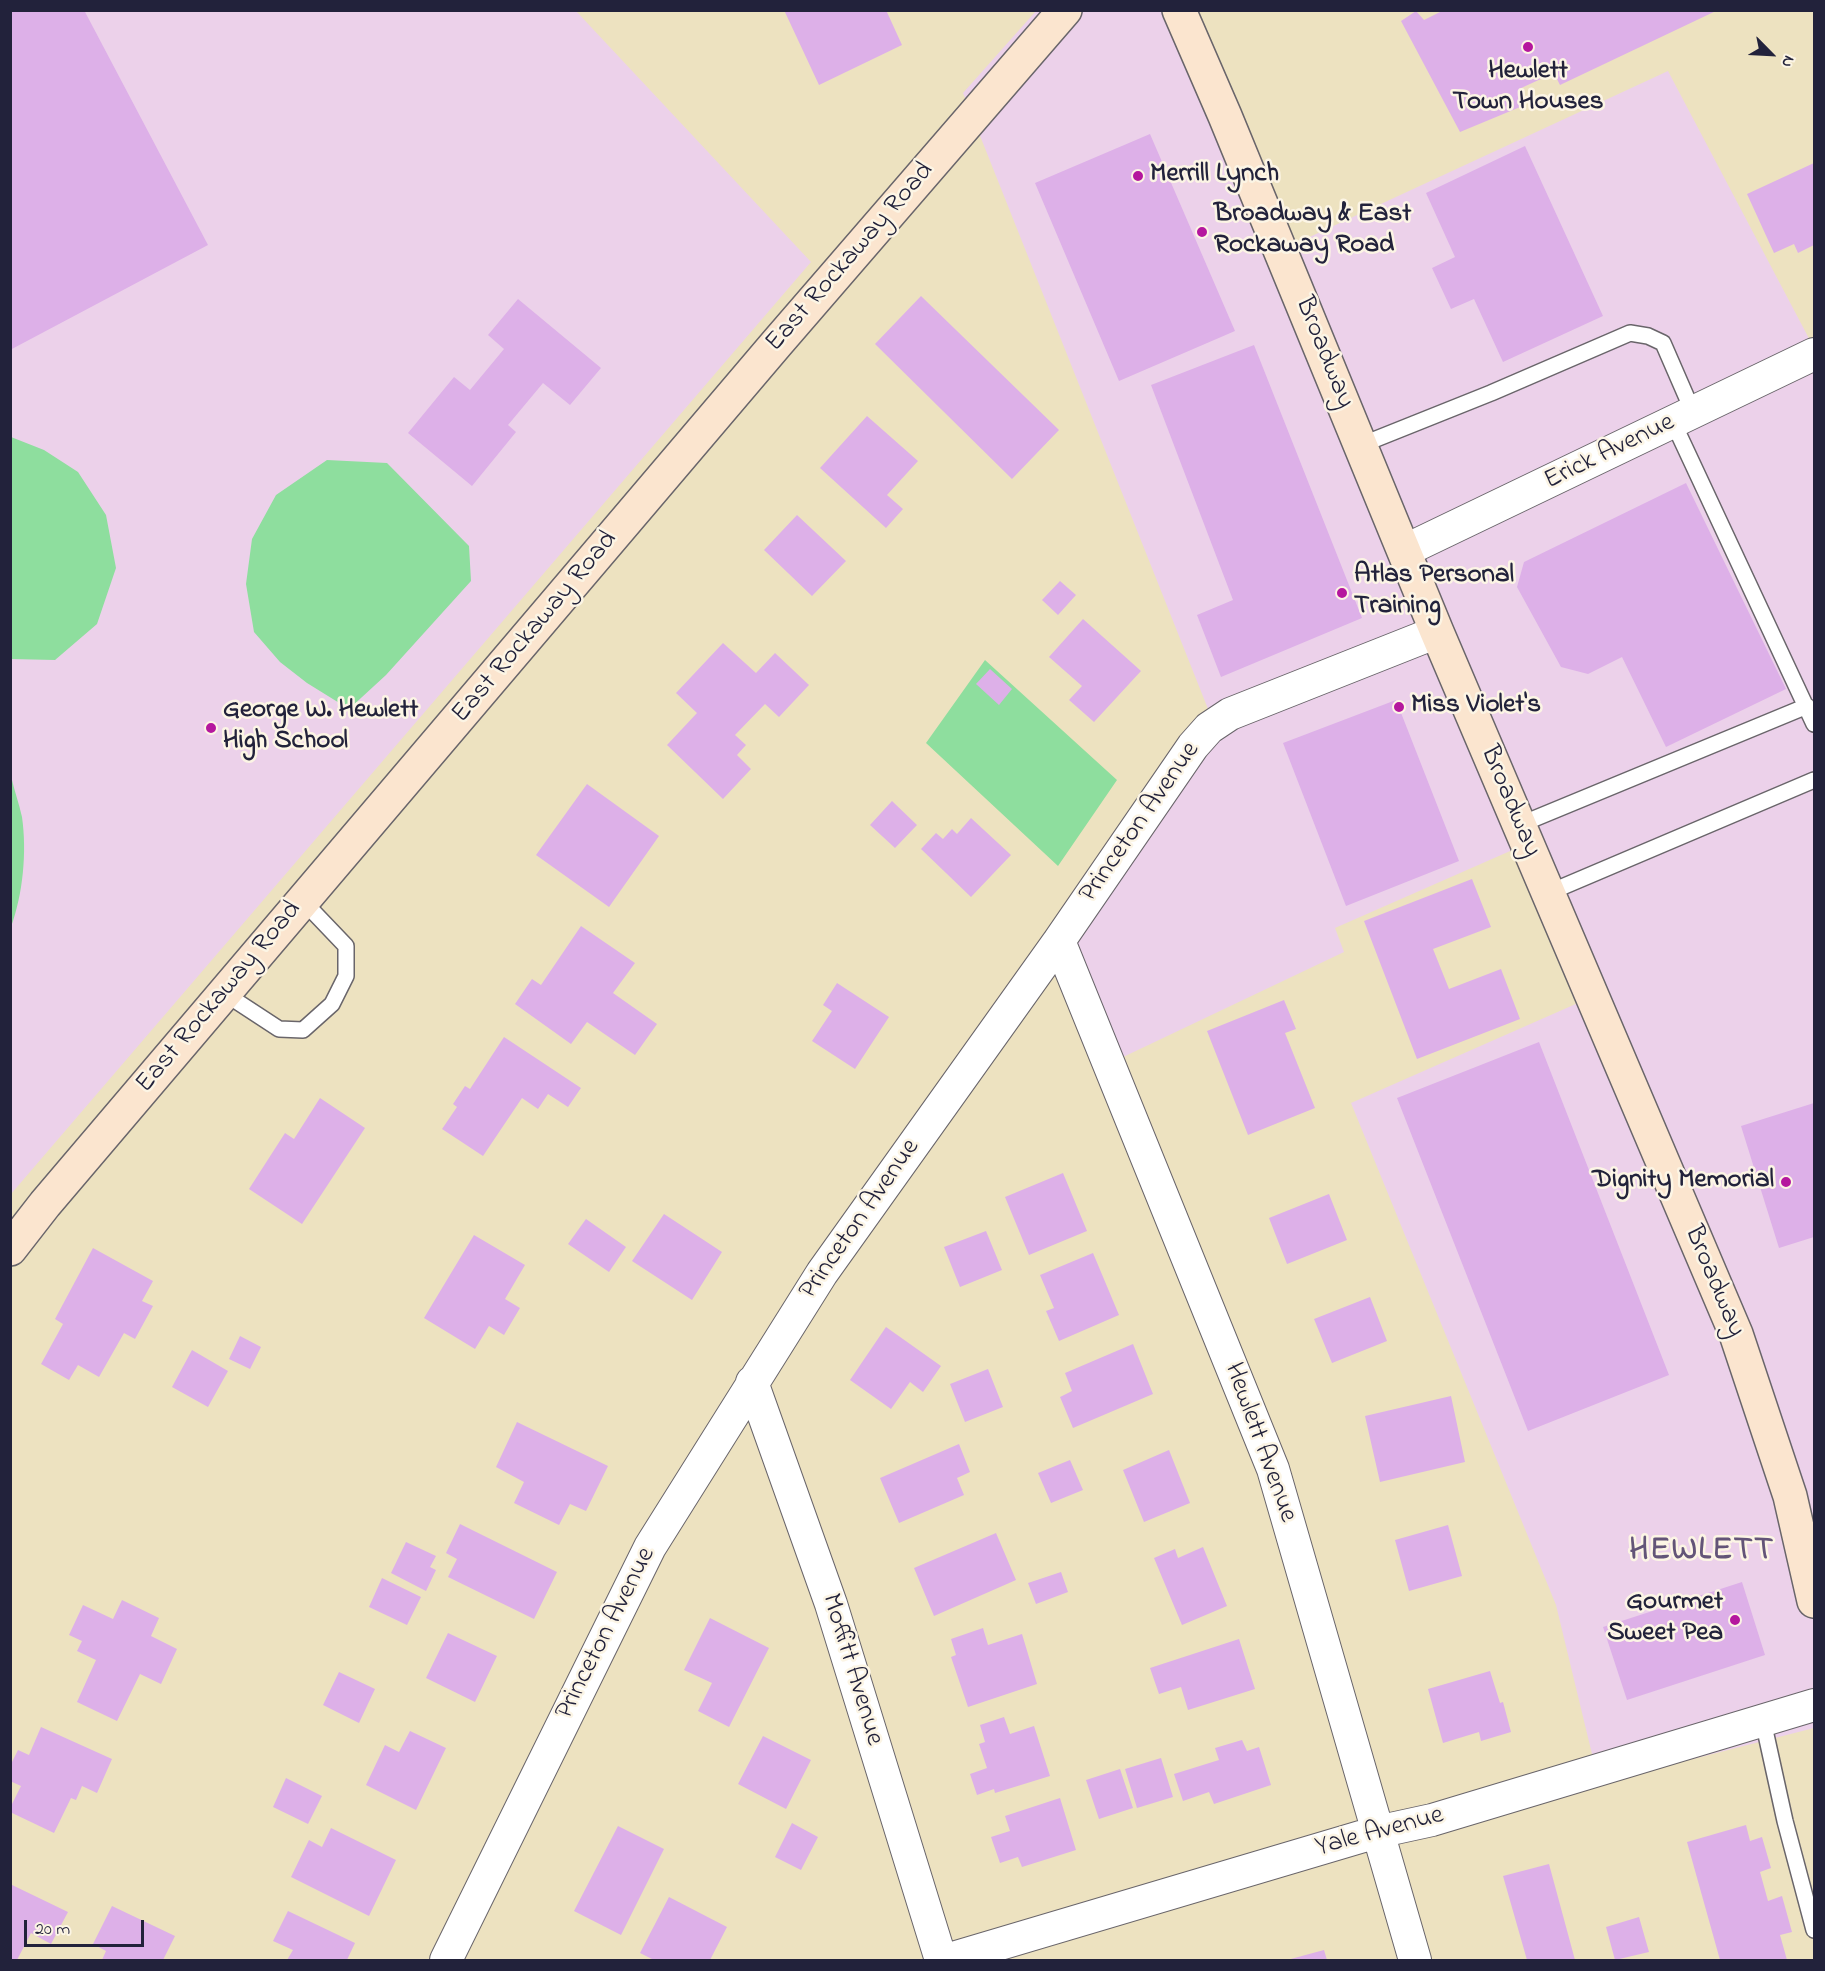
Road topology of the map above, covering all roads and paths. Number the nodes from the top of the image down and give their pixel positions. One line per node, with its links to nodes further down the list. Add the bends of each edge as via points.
1 (1065, 10): 13 (main road, East Rockaway Road)
2 (1179, 10): 5 (main road, Broadway)
3 (1815, 354): 4 (street, Erick Avenue)
4 (1683, 417): 5 (lane, via 1663,343 1630,333); 6 (street, Erick Avenue); 8 (lane)
5 (1361, 445): 6 (main road, Broadway)
6 (1404, 551): 7 (main road, Broadway)
7 (1437, 632): 11 (main road, Broadway); 14 (street, Princeton Avenue, via 1230,714 1209,728)
8 (1807, 706): 9 (lane); 11 (lane)
9 (1815, 724)
10 (1815, 780): 12 (lane)
11 (1519, 825): 12 (main road, Broadway)
12 (1548, 893): 18 (main road, Broadway, via 1736,1334 1790,1496)
13 (303, 901): 15 (main road, East Rockaway Road); 15 (lane, via 346,946 346,976 332,1004 303,1030 279,1029)
14 (1059, 941): 17 (street, Princeton Avenue, via 822,1273); 21 (street, Hewlett Avenue, via 1273,1469)
15 (224, 993): 16 (main road, East Rockaway Road)
16 (10, 1249)
17 (752, 1382): 23 (street, Princeton Avenue, via 650,1547); 24 (street, Moffitt Avenue, via 831,1604)
18 (1812, 1585)
19 (1815, 1705): 20 (street, Yale Avenue)
20 (1763, 1720): 21 (street, Yale Avenue, via 1432,1820); 22 (lane)
21 (1377, 1832): 25 (street, Yale Avenue); 26 (street, Hewlett Avenue)
22 (1815, 1930)
23 (454, 1958)
24 (940, 1960)
25 (946, 1960)
26 (1415, 1960)

